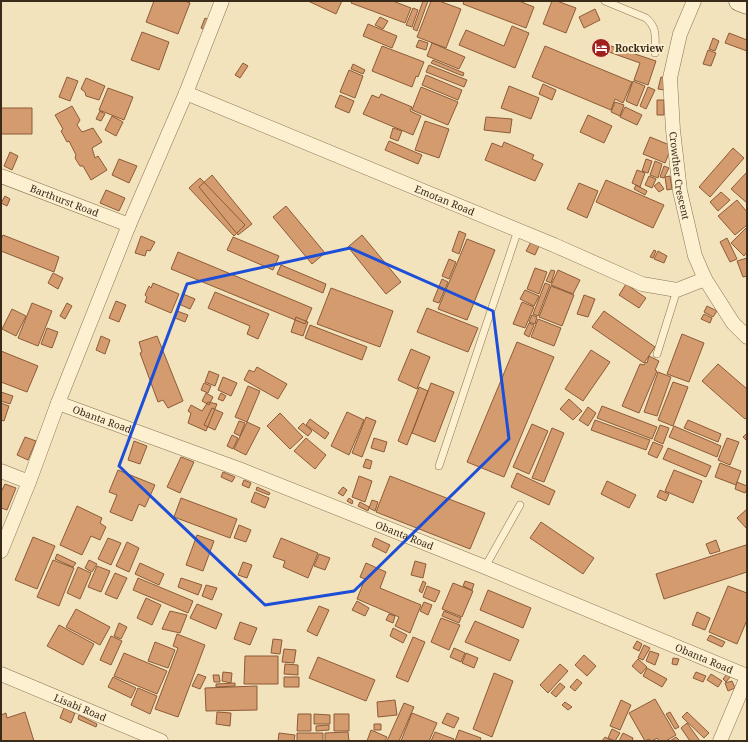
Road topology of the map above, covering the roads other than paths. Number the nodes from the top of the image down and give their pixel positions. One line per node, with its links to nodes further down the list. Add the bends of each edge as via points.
1 (222, 1): 7 (street)
2 (605, 1): 6 (lane, via 650,21 655,31)
3 (694, 1): 11 (street, Crowther Crescent, via 680,34 670,86 680,191 695,256)
4 (739, 1): 5 (street)
5 (747, 4)
6 (655, 53)
7 (186, 94): 9 (street); 10 (street, Emotan Road)
8 (1, 176): 9 (street, Barthurst Road)
9 (129, 225): 15 (street)
10 (518, 230): 12 (street, Emotan Road, via 642,284); 16 (lane)
11 (705, 280): 12 (street, Emotan Road); 13 (street, Crowther Crescent, via 733,323)
12 (677, 290): 14 (lane)
13 (747, 337)
14 (657, 354)
15 (58, 403): 18 (street); 21 (street, Obanta Road, via 239,469)
16 (439, 466)
17 (1, 472): 18 (street)
18 (29, 482): 20 (street)
19 (520, 505): 21 (lane)
20 (1, 551)
21 (485, 567): 23 (street, Obanta Road)
22 (1, 674): 24 (street, Lisabi Road)
23 (747, 677): 25 (street)
24 (160, 741)
25 (720, 741)

